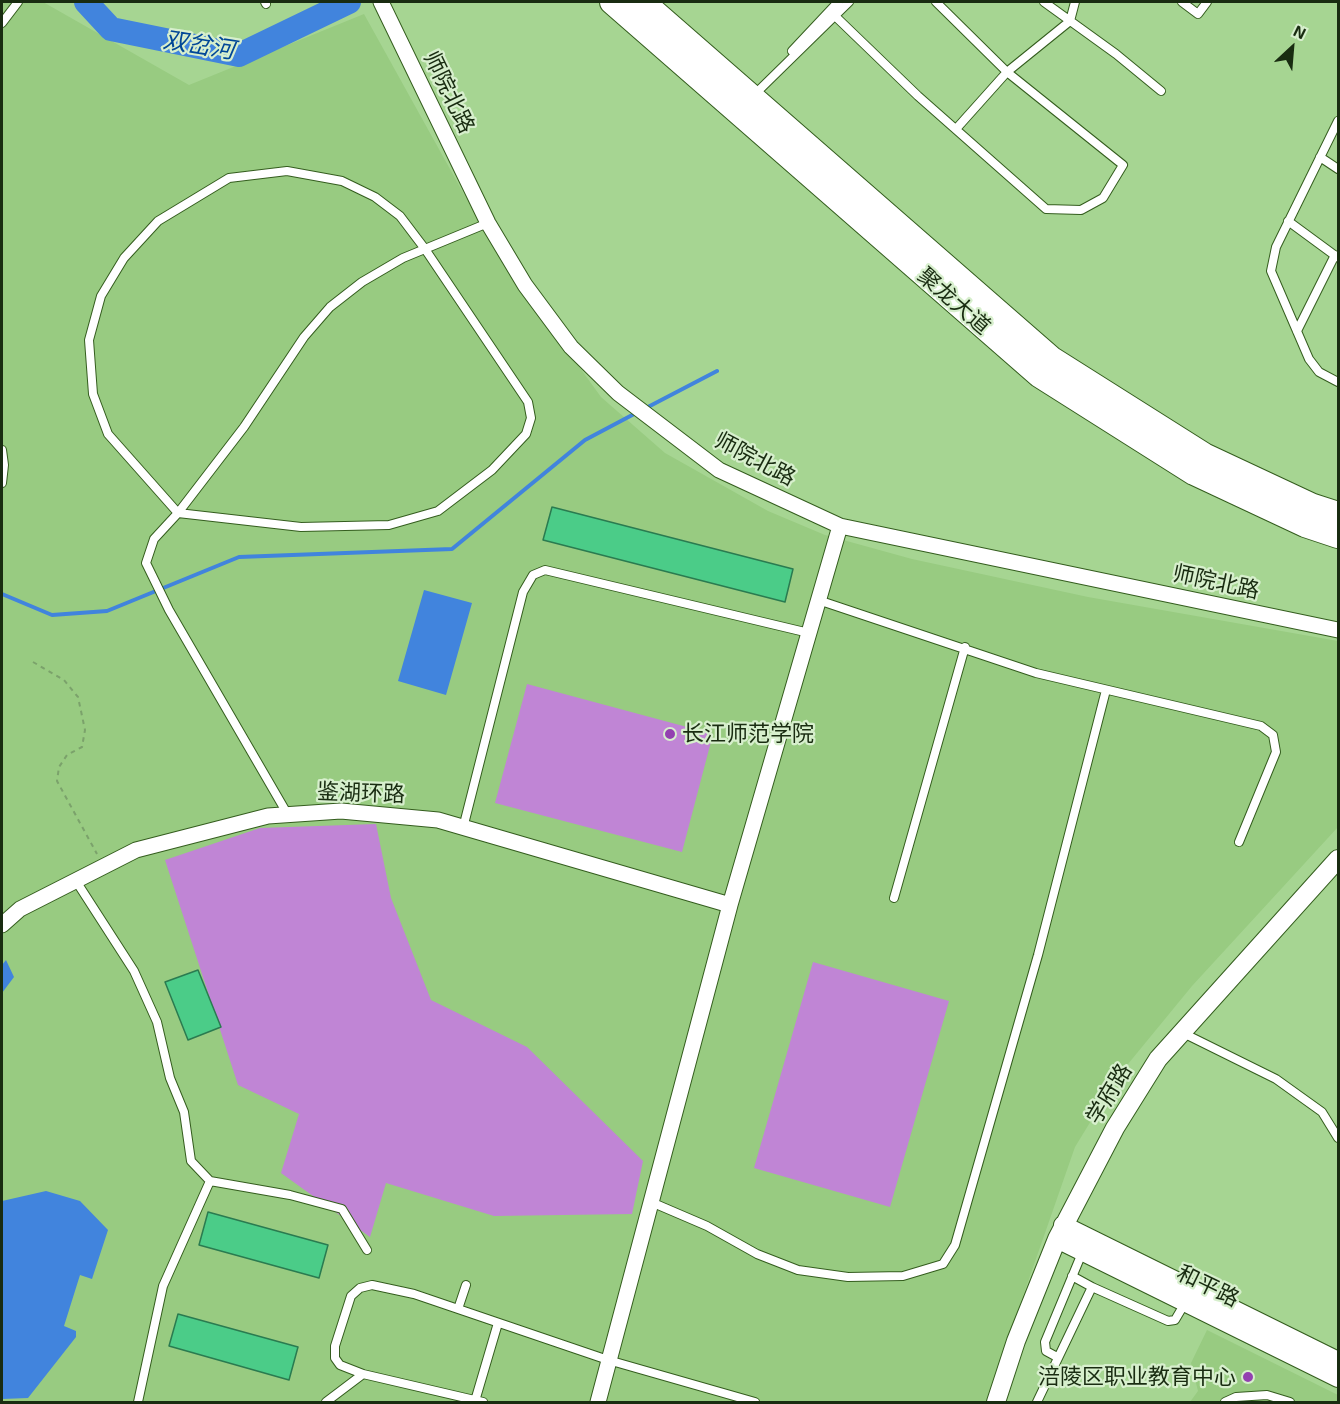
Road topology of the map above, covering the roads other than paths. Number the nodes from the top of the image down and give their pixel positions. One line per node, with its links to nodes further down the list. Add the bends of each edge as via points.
1 (18, 2): 14 (lane)
2 (612, 2): 33 (highway, 聚龙大道, via 1039,375 1194,473 1305,525)
3 (643, 2): 17 (highway, 聚龙大道)
4 (838, 2): 17 (lane)
5 (849, 2): 12 (lane)
6 (936, 2): 15 (lane)
7 (1044, 2): 13 (lane)
8 (1074, 2): 13 (lane)
9 (1182, 2): 10 (lane, via 1198,14)
10 (1207, 2)
11 (385, 8): 23 (street, 师院北路)
12 (835, 15): 17 (lane); 19 (lane)
13 (1070, 21): 15 (lane); 16 (lane)
14 (2, 22)
15 (1007, 72): 19 (lane); 19 (lane, via 1123,165 1103,198 1081,210 1046,209)
16 (1161, 91)
17 (752, 97): 31 (highway, 聚龙大道, via 1052,359 1204,455)
18 (1338, 121): 20 (lane)
19 (956, 129)
20 (1320, 157): 21 (lane); 22 (lane)
21 (1338, 169)
22 (1288, 221): 25 (lane); 26 (lane, via 1271,271)
23 (488, 223): 24 (lane); 32 (street, 师院北路, via 525,285 571,347 618,393 719,470)
24 (425, 249): 30 (lane, via 362,282 330,307 304,337 244,427); 30 (lane, via 528,402 531,418 526,435 492,470 438,511 389,525 301,528); 30 (lane, via 400,216 375,197 342,181 287,171 229,178 158,221 124,258 101,296 89,340 93,394 108,434)
25 (1337, 256): 26 (lane)
26 (1297, 331): 27 (lane, via 1319,372)
27 (1338, 382)
28 (2, 450): 29 (lane)
29 (2, 483)
30 (178, 513): 39 (lane, via 154,539 146,563 169,610)
31 (1338, 514)
32 (840, 526): 34 (street); 35 (street, 师院北路)
33 (1338, 536)
34 (818, 600): 36 (street); 37 (lane)
35 (1338, 630)
36 (809, 633): 40 (lane, via 545,570 533,575 524,592); 45 (street)
37 (965, 647): 38 (lane, via 1036,673); 44 (lane)
38 (1106, 690): 41 (lane, via 1261,726 1273,735 1276,752); 50 (lane, via 1035,966 955,1245 943,1264 903,1276 848,1277 798,1270)
39 (288, 815): 40 (street, 鉴湖环路, via 341,811 438,820); 43 (street, 鉴湖环路, via 268,816 136,850)
40 (463, 828): 45 (street, 鉴湖环路)
41 (1239, 842)
42 (1338, 859): 47 (street, 学府路)
43 (76, 880): 46 (street, 鉴湖环路, via 20,909); 49 (lane, via 139,981 157,1022 170,1078 184,1112 191,1161)
44 (894, 898)
45 (730, 905): 50 (street)
46 (2, 924)
47 (1181, 1032): 48 (lane, via 1276,1079 1322,1112); 51 (street, 学府路, via 1158,1059 1115,1128)
48 (1338, 1137)
49 (210, 1181): 52 (lane, via 342,1209); 65 (lane, via 163,1286)
50 (650, 1202): 61 (street)
51 (1060, 1232): 53 (street, 和平路); 62 (street, 和平路); 70 (street, 学府路)
52 (367, 1250)
53 (1083, 1252): 54 (lane); 57 (street, 和平路)
54 (1072, 1276): 56 (lane); 60 (lane, via 1045,1342 1046,1351)
55 (466, 1285): 58 (lane)
56 (1092, 1287): 57 (lane, via 1168,1321 1175,1320); 60 (lane)
57 (1186, 1302): 64 (street, 和平路)
58 (458, 1309): 59 (lane); 63 (lane, via 393,1289 372,1285 360,1288 351,1296 334,1346 340,1365)
59 (498, 1323): 61 (lane); 67 (lane)
60 (1058, 1357): 71 (lane)
61 (608, 1360): 68 (street); 69 (lane)
62 (1338, 1361)
63 (363, 1374): 66 (lane); 67 (lane)
64 (1338, 1378)
65 (138, 1402)
66 (326, 1402)
67 (479, 1402)
68 (598, 1402)
69 (755, 1402)
70 (996, 1402)
71 (1037, 1402)
72 (1225, 1402): 73 (lane, via 1236,1397 1267,1395)
73 (1290, 1402)

